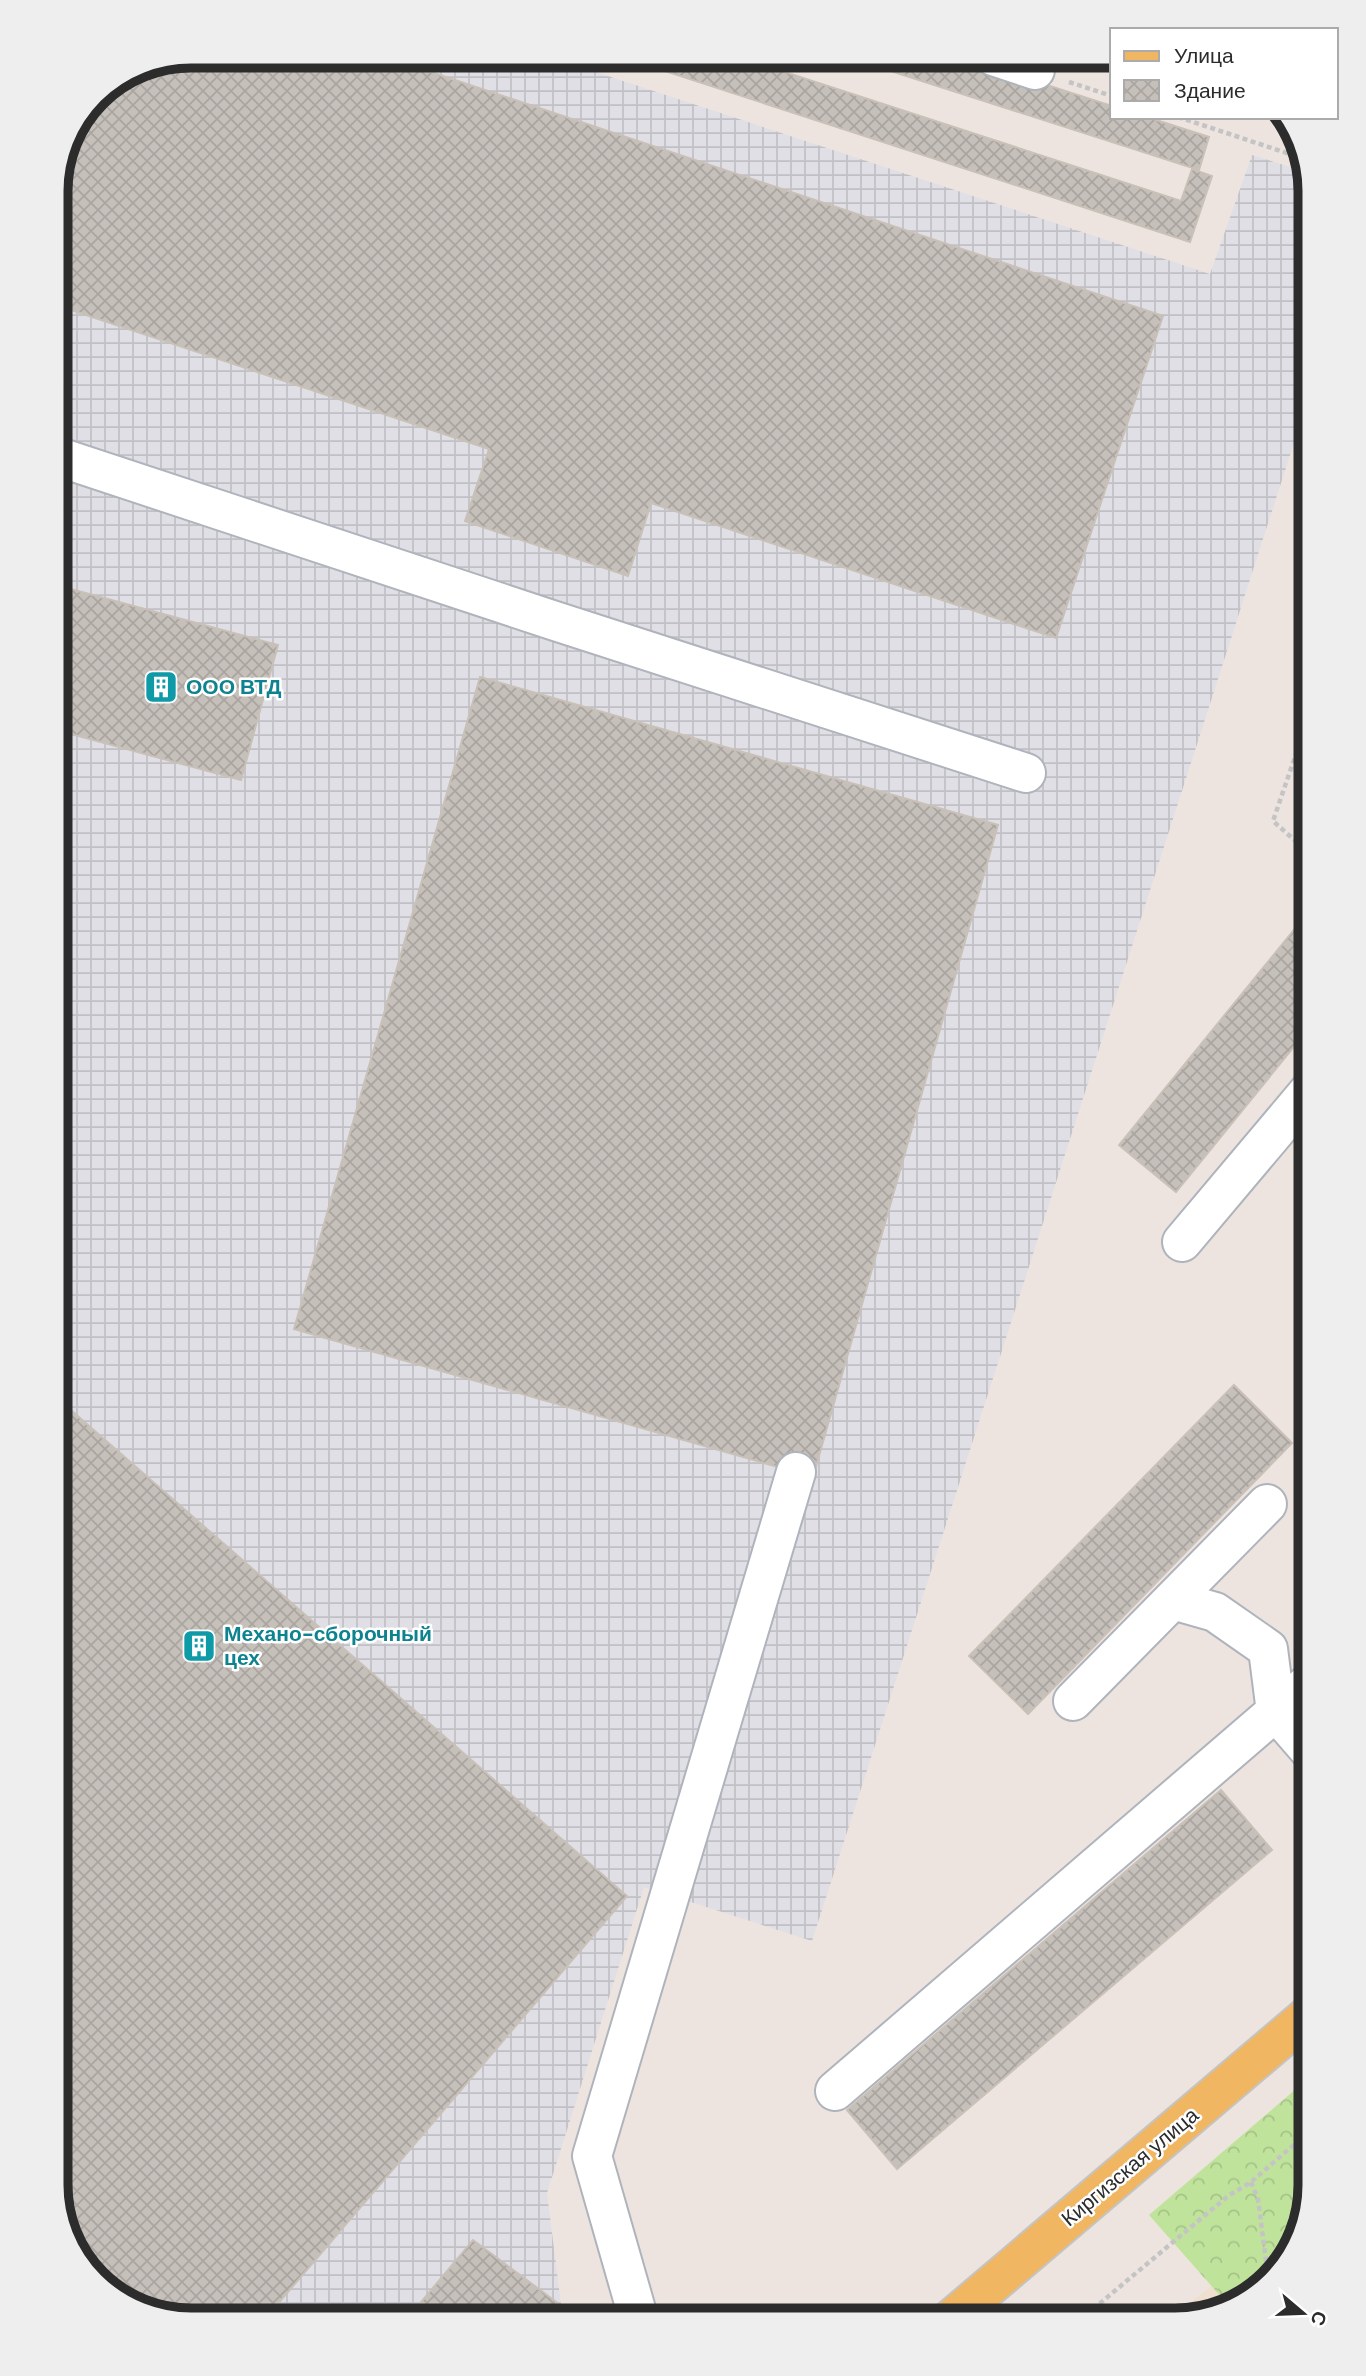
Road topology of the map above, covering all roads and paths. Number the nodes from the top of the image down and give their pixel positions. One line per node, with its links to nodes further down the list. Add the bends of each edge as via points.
1 (1029, 69): 2 (lane)
2 (1035, 71)
3 (1184, 119): 4 (path)
4 (1292, 155)
5 (69, 460): 7 (lane)
6 (1298, 747): 8 (path, via 1272,821)
7 (1026, 773)
8 (1298, 843)
9 (1298, 1104): 10 (lane)
10 (1182, 1242)
11 (796, 1472): 23 (lane, via 592,2156)
12 (1267, 1504): 13 (lane)
13 (1173, 1600): 15 (lane); 16 (lane, via 1215,1612 1268,1649)
14 (1298, 1693): 16 (lane)
15 (1073, 1701)
16 (1276, 1712): 17 (lane); 19 (lane)
17 (1298, 1737)
18 (1298, 2024): 24 (main road, Киргизская улица)
19 (835, 2091)
20 (1298, 2142): 21 (path)
21 (1251, 2182): 22 (path, via 1258,2199); 25 (path, via 1228,2196)
22 (1267, 2266)
23 (635, 2307)
24 (964, 2308)
25 (1094, 2308)

